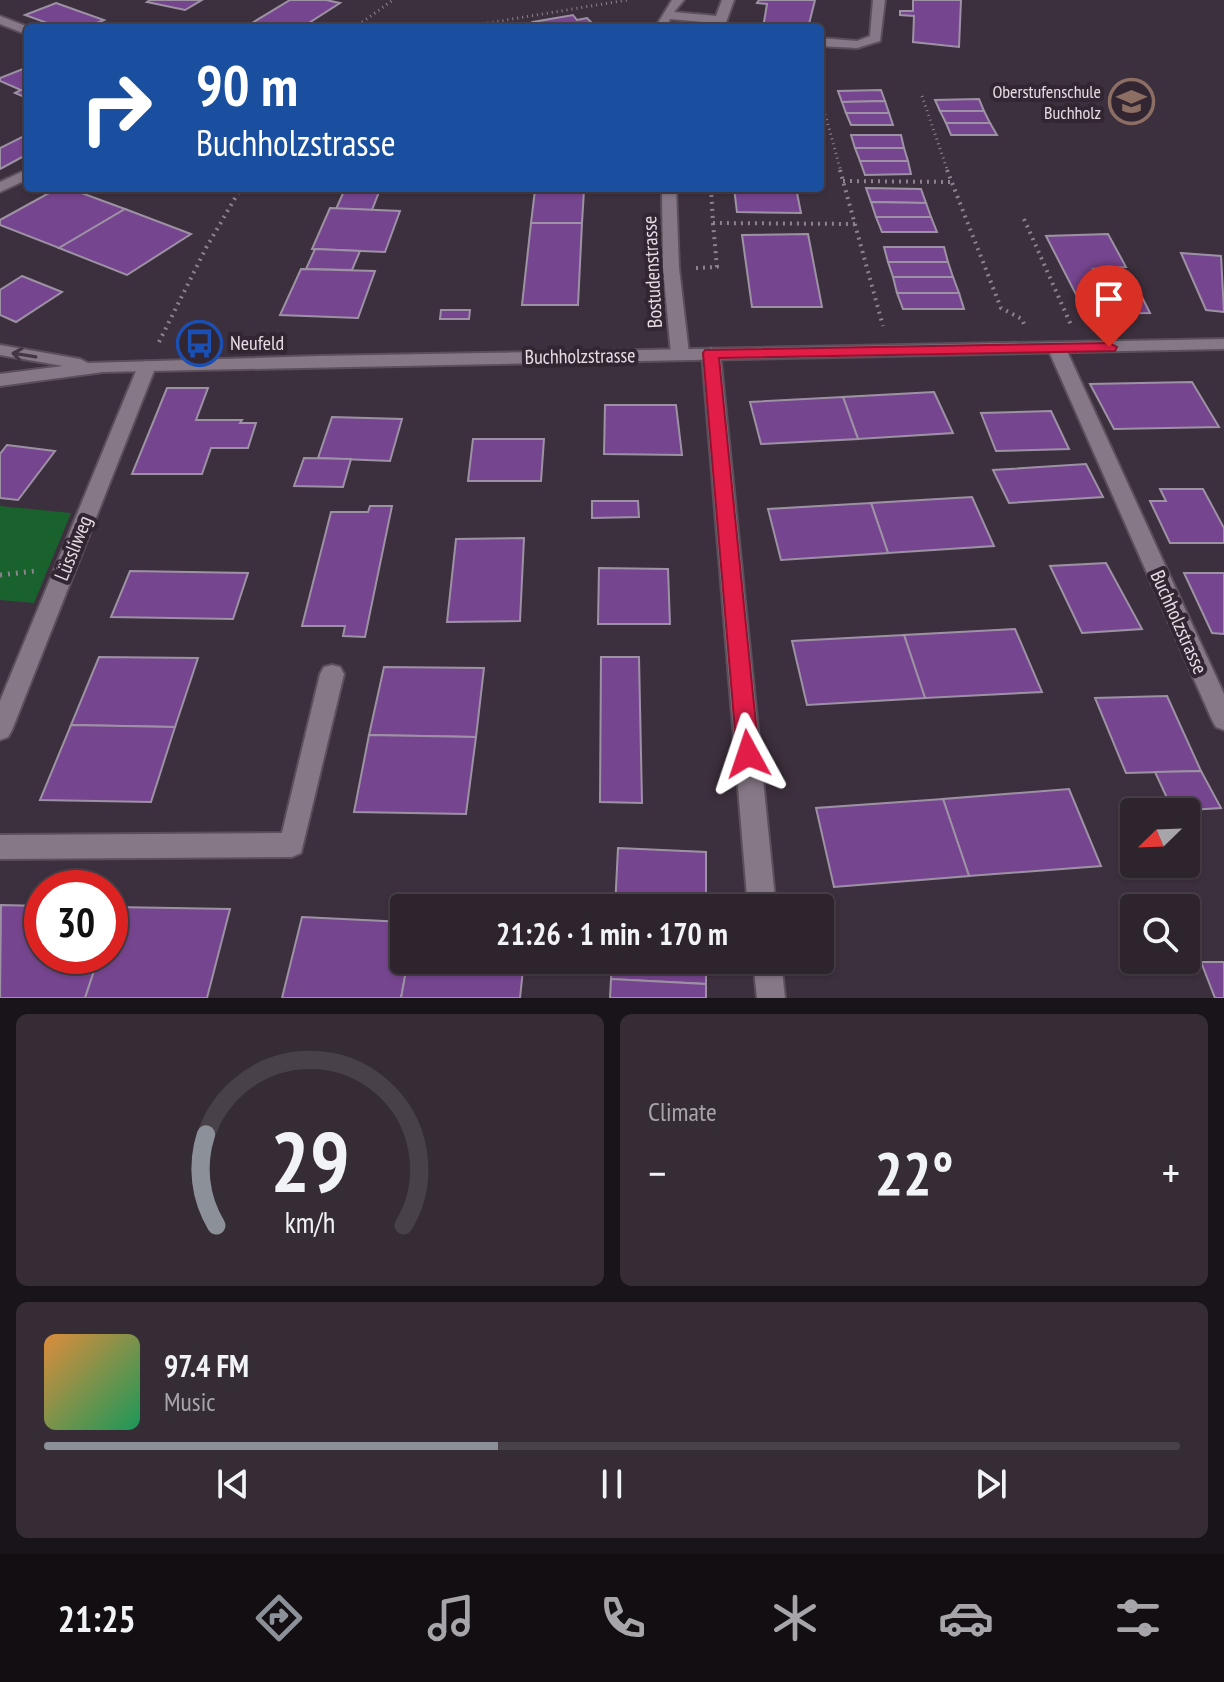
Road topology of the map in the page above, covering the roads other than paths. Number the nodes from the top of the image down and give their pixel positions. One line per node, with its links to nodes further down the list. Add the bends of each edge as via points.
1 (678, 0): 4 (street)
2 (728, 0): 7 (street)
3 (879, 0): 9 (street, via 872,42)
4 (666, 15): 6 (street); 7 (street)
5 (2, 16): 8 (street)
6 (663, 24)
7 (719, 24)
8 (24, 29)
9 (824, 42)
10 (24, 175): 11 (street)
11 (0, 188)
12 (669, 192): 17 (street, Bostudenstrasse)
13 (1224, 344): 14 (street, Buchholzstrasse)
14 (1048, 349): 16 (street, Buchholzstrasse); 22 (street, Buchholzstrasse)
15 (0, 350): 19 (street, Buchholzstrasse, one-way to 15)
16 (711, 353): 17 (street, Buchholzstrasse); 25 (street)
17 (680, 354): 18 (street, Buchholzstrasse)
18 (147, 366): 19 (street, Buchholzstrasse); 23 (street, Lüssliweg)
19 (103, 367): 20 (street, Buchholzstrasse)
20 (0, 380)
21 (332, 674): 24 (street, via 292,845)
22 (1224, 720)
23 (0, 730)
24 (0, 847)
25 (761, 894)
26 (768, 974): 27 (street)
27 (771, 998)

